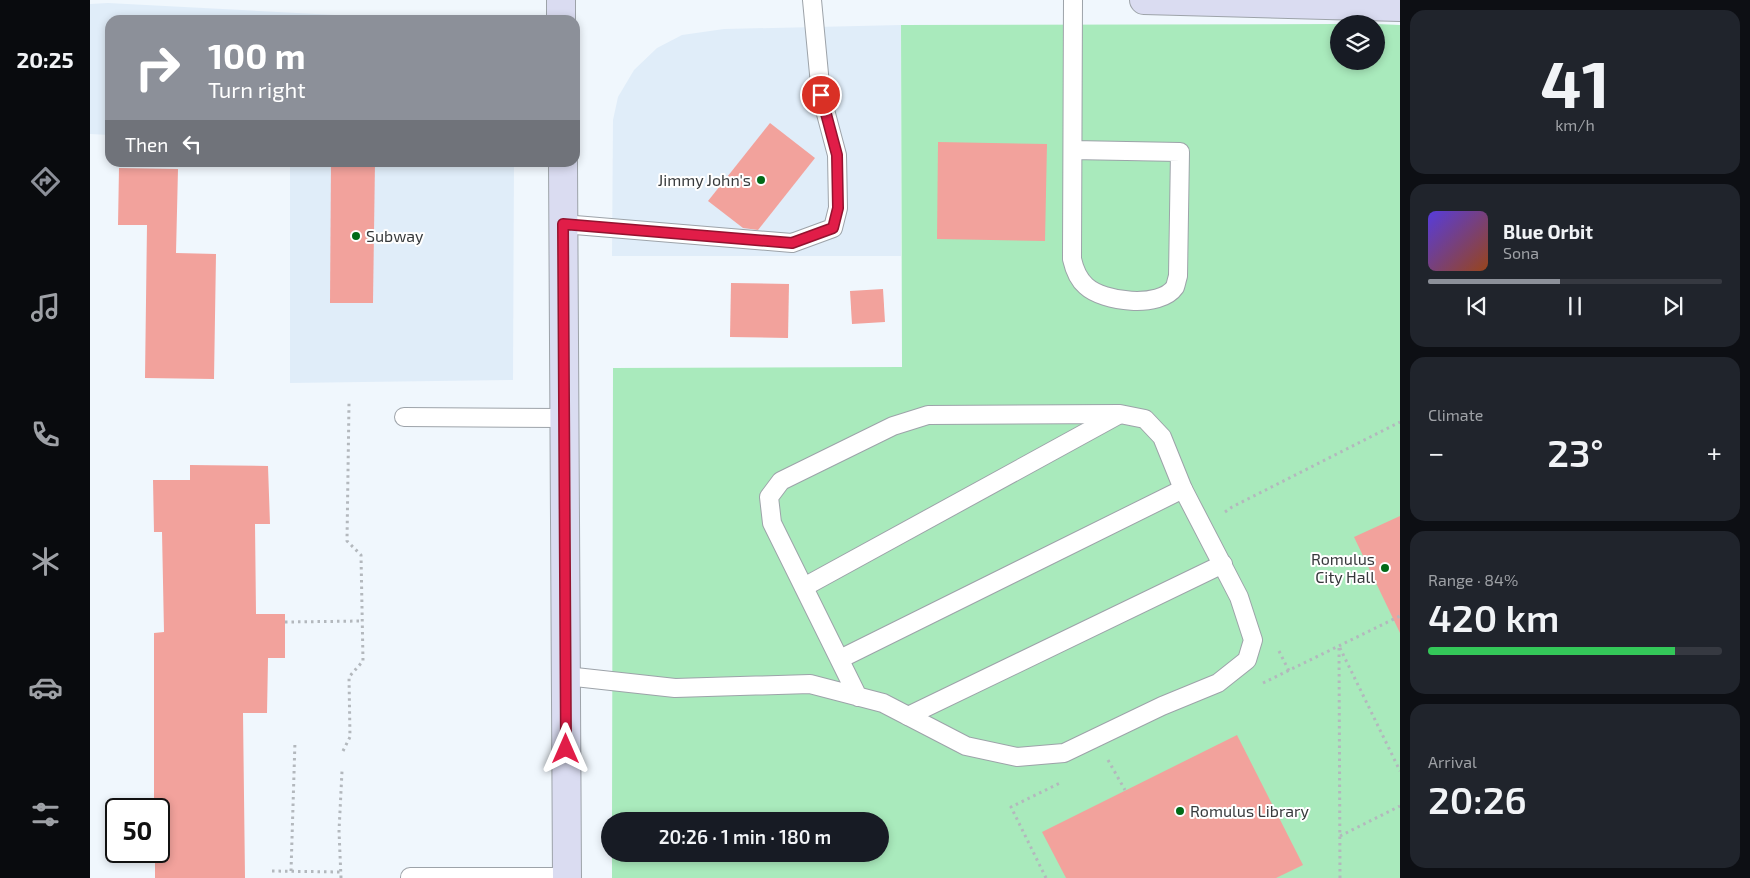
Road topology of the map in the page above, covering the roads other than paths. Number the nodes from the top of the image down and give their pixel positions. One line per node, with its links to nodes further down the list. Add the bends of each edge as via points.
1 (561, 0): 6 (main road)
2 (812, 0): 9 (lane, via 821,95 837,155 838,208 833,228 792,243)
3 (1073, 0): 7 (lane)
4 (1144, 0): 5 (main road)
5 (1400, 7)
6 (561, 15)
7 (1073, 150): 7 (lane, via 1072,259 1084,285 1100,296 1123,301 1164,295 1174,287 1178,276 1180,152)
8 (563, 167): 9 (main road)
9 (563, 224): 12 (main road)
10 (1120, 414): 13 (lane, via 1145,419 1162,437); 15 (lane); 15 (lane, via 928,415 893,426 781,481 769,497 772,522)
11 (404, 416): 12 (lane)
12 (563, 418): 17 (main road)
13 (1183, 489): 14 (lane); 16 (lane)
14 (1223, 564): 19 (lane); 19 (lane, via 1239,597 1253,640 1247,660 1218,682 1064,753 1017,757 966,746)
15 (804, 587): 16 (lane)
16 (840, 659): 18 (lane)
17 (566, 676): 18 (lane, via 675,688 810,684); 21 (main road)
18 (858, 697): 19 (lane, via 883,703)
19 (908, 716)
20 (410, 877): 21 (lane)
21 (567, 878)

